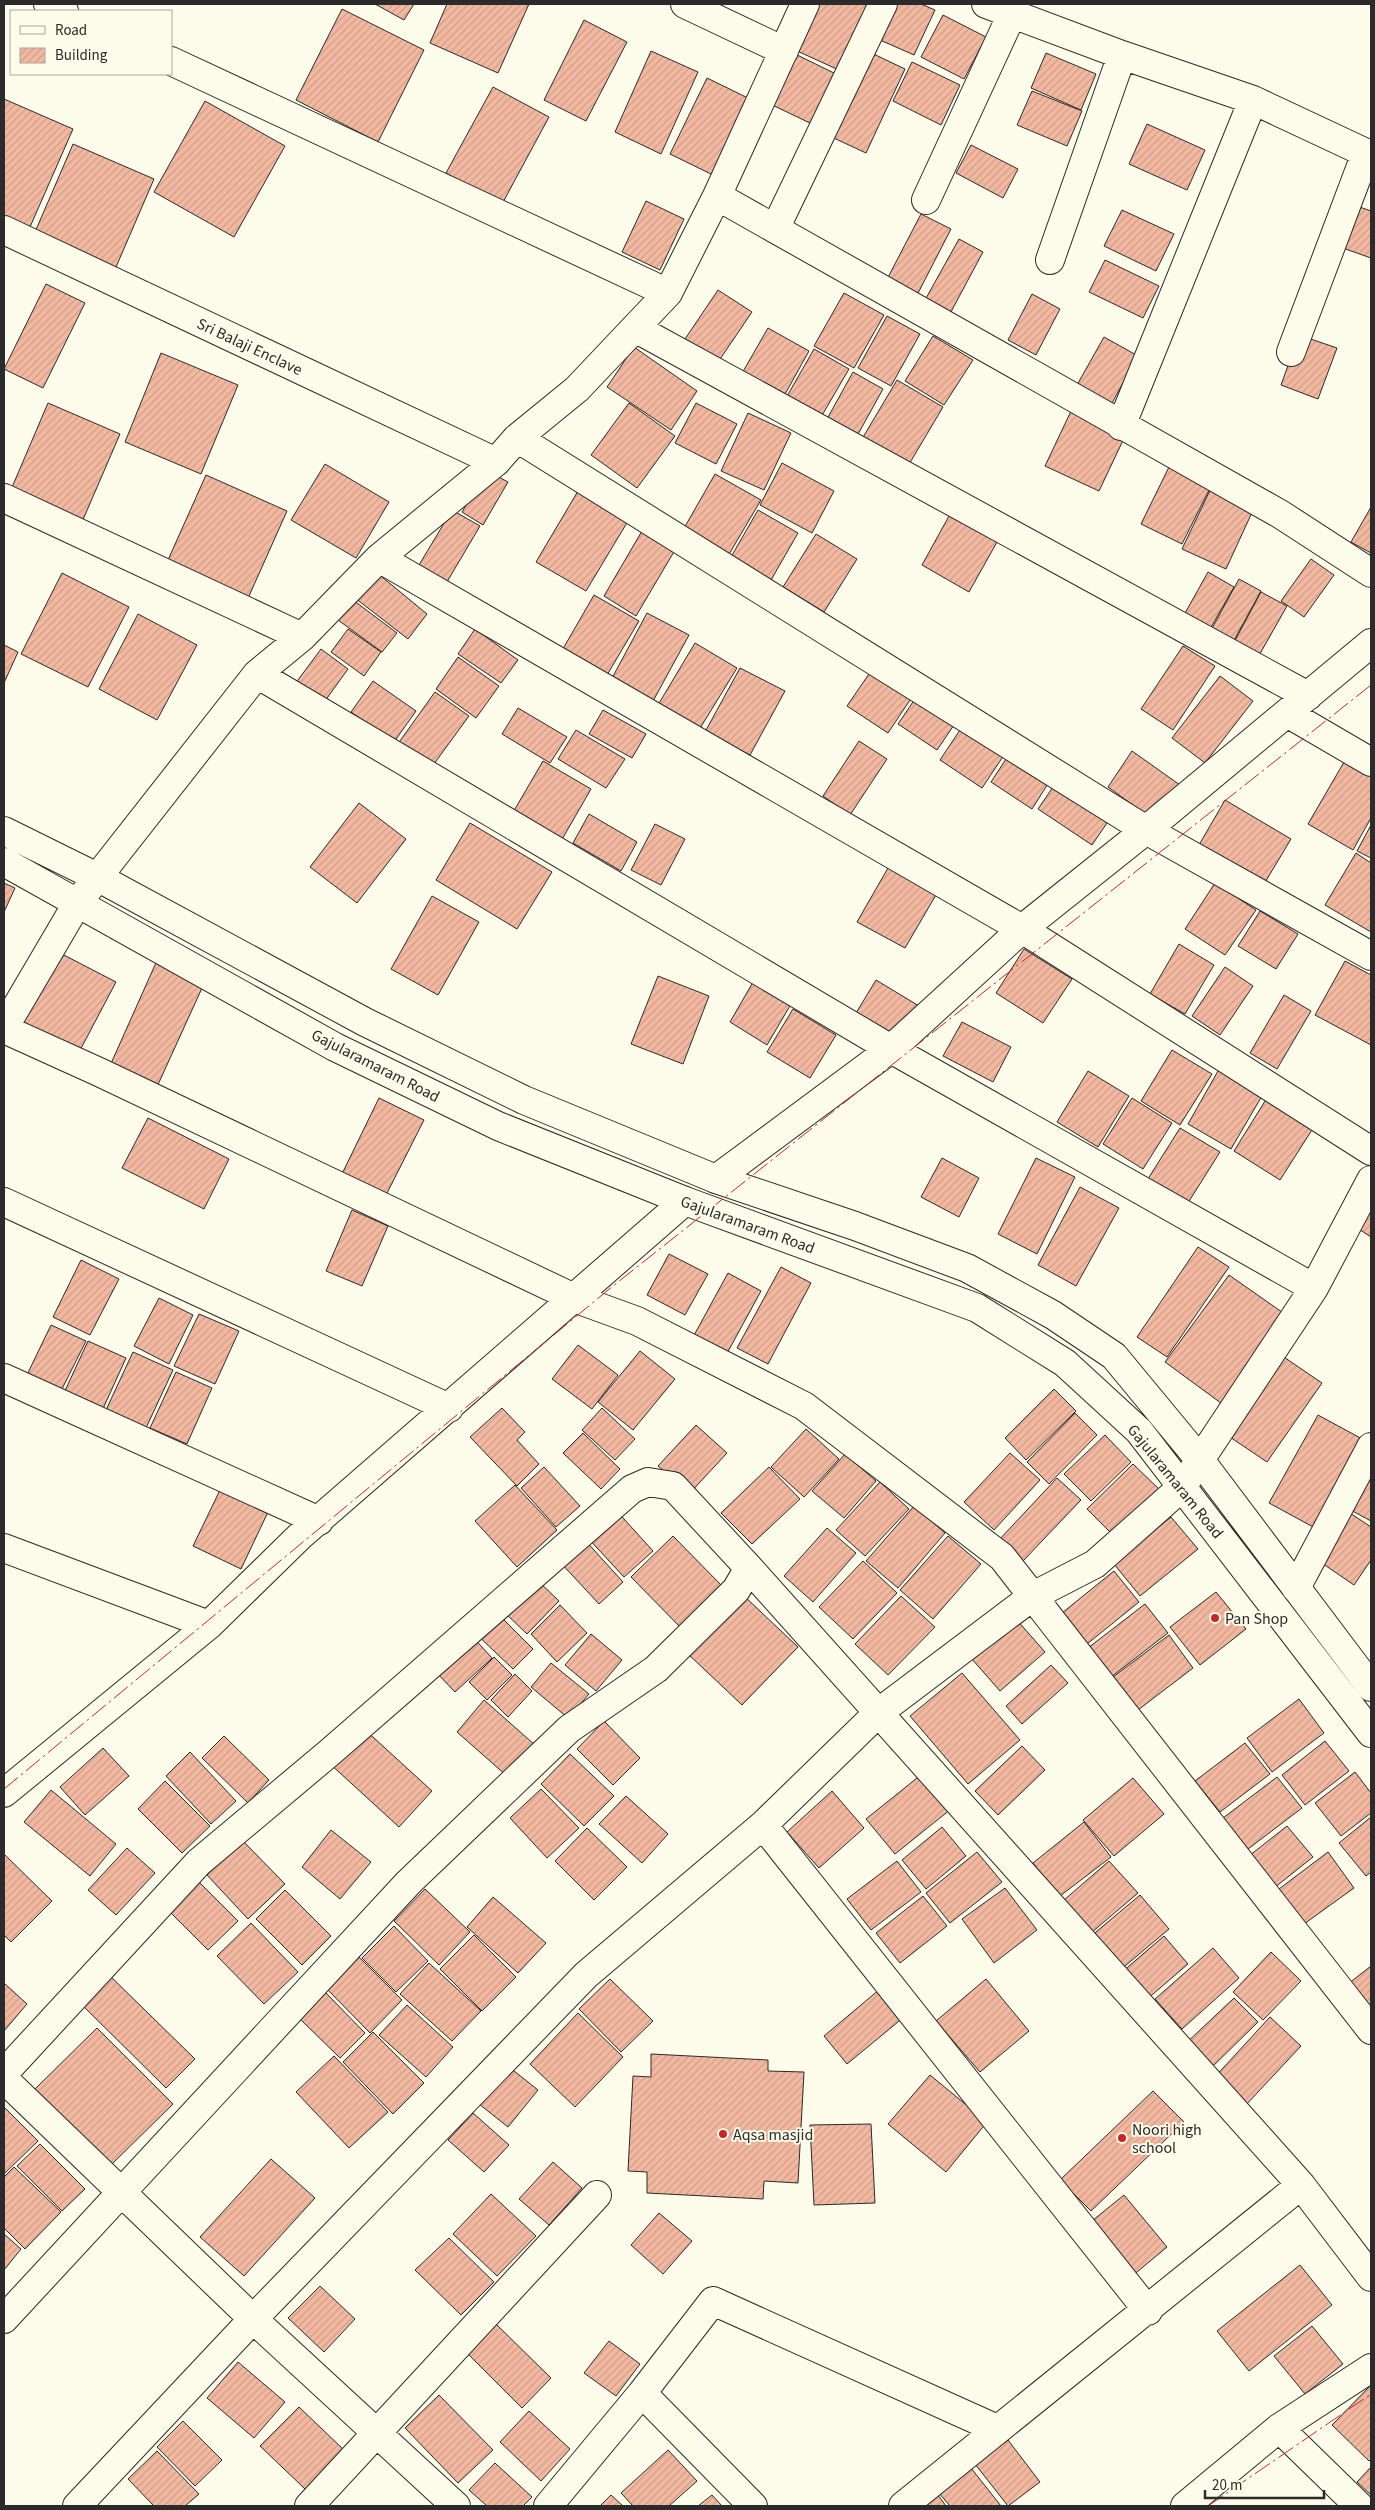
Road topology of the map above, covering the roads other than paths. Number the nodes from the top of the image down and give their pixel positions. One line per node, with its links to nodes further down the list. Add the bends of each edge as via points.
1 (48, 4): 6 (street)
2 (685, 4): 8 (street)
3 (804, 4): 8 (street)
4 (883, 4): 15 (street)
5 (986, 4): 7 (street)
6 (62, 10)
7 (1012, 14): 9 (street); 14 (street)
8 (784, 51): 13 (street)
9 (1122, 55): 11 (street); 17 (street)
10 (172, 61): 18 (street)
11 (1253, 100): 12 (street); 21 (street)
12 (1369, 157): 20 (street)
13 (717, 196): 15 (street); 18 (street)
14 (926, 200)
15 (775, 229): 21 (street)
16 (4, 230): 23 (street, Sri Balaji Enclave)
17 (1050, 260)
18 (668, 293): 19 (street)
19 (635, 328): 22 (street, via 577,389); 30 (street)
20 (1291, 352)
21 (1121, 426): 26 (street, via 1280,514)
22 (517, 438): 23 (street); 33 (street)
23 (496, 462): 25 (street)
24 (4, 498): 27 (street)
25 (379, 558): 27 (street); 38 (street)
26 (1371, 572)
27 (302, 637): 29 (street)
28 (1371, 643): 30 (street)
29 (257, 674): 36 (street); 41 (street)
30 (1308, 696): 31 (street)
31 (1287, 713): 32 (street); 33 (street)
32 (1371, 762)
33 (1146, 830): 38 (street); 39 (street)
34 (4, 831): 36 (street, Gajularamaram Road)
35 (4, 862): 37 (street, Gajularamaram Road)
36 (99, 878): 37 (street); 43 (street, Gajularamaram Road, via 366,1022 524,1100)
37 (78, 902): 40 (street); 46 (street, Gajularamaram Road, via 335,1047 498,1126)
38 (1022, 929): 41 (street); 42 (street)
39 (1371, 956)
40 (4, 1028): 48 (street)
41 (891, 1049): 43 (street); 47 (street)
42 (1371, 1151)
43 (716, 1179): 52 (street, Gajularamaram Road, via 967,1268 1054,1315 1114,1356)
44 (1371, 1180): 47 (street)
45 (4, 1202): 50 (street)
46 (685, 1202): 48 (street); 53 (street, Gajularamaram Road, via 977,1308 1065,1363 1139,1432)
47 (1314, 1288): 52 (street)
48 (574, 1298): 50 (street); 58 (street, via 637,1321 804,1406 1002,1557)
49 (4, 1378): 54 (street)
50 (449, 1408): 54 (street)
51 (1371, 1446): 57 (street)
52 (1200, 1460): 53 (street); 57 (street, Gajularamaram Road)
53 (1182, 1487): 58 (street, via 1094,1564); 62 (street, Gajularamaram Road)
54 (319, 1521): 59 (street)
55 (4, 1548): 59 (street)
56 (749, 1568): 61 (street); 66 (street, via 673,1486 648,1482 632,1489 329,1753 198,1862); 69 (street, via 736,1590 656,1669 569,1729 408,1883)
57 (1296, 1588): 60 (street, Gajularamaram Road)
58 (1033, 1596): 61 (street); 65 (street)
59 (209, 1625): 63 (street)
60 (1371, 1687)
61 (878, 1713): 64 (street); 68 (street)
62 (1371, 1733)
63 (5, 1789)
64 (763, 1825): 72 (street); 74 (street, via 586,1974)
65 (1371, 2030)
66 (4, 2073)
67 (4, 2078): 69 (street)
68 (1301, 2186): 71 (street); 72 (street)
69 (120, 2193): 73 (street); 74 (street)
70 (597, 2195): 79 (street)
71 (1371, 2276)
72 (1148, 2311): 78 (street)
73 (4, 2319)
74 (253, 2319): 79 (street); 80 (street)
75 (1371, 2368): 77 (street)
76 (642, 2393): 78 (street, via 713,2301); 83 (street); 84 (street)
77 (1279, 2428): 86 (street); 87 (street)
78 (997, 2429): 85 (street)
79 (377, 2433): 81 (street); 82 (street)
80 (77, 2506)
81 (309, 2506)
82 (456, 2506)
83 (548, 2506)
84 (753, 2506)
85 (902, 2506)
86 (1185, 2506)
87 (1360, 2506)

